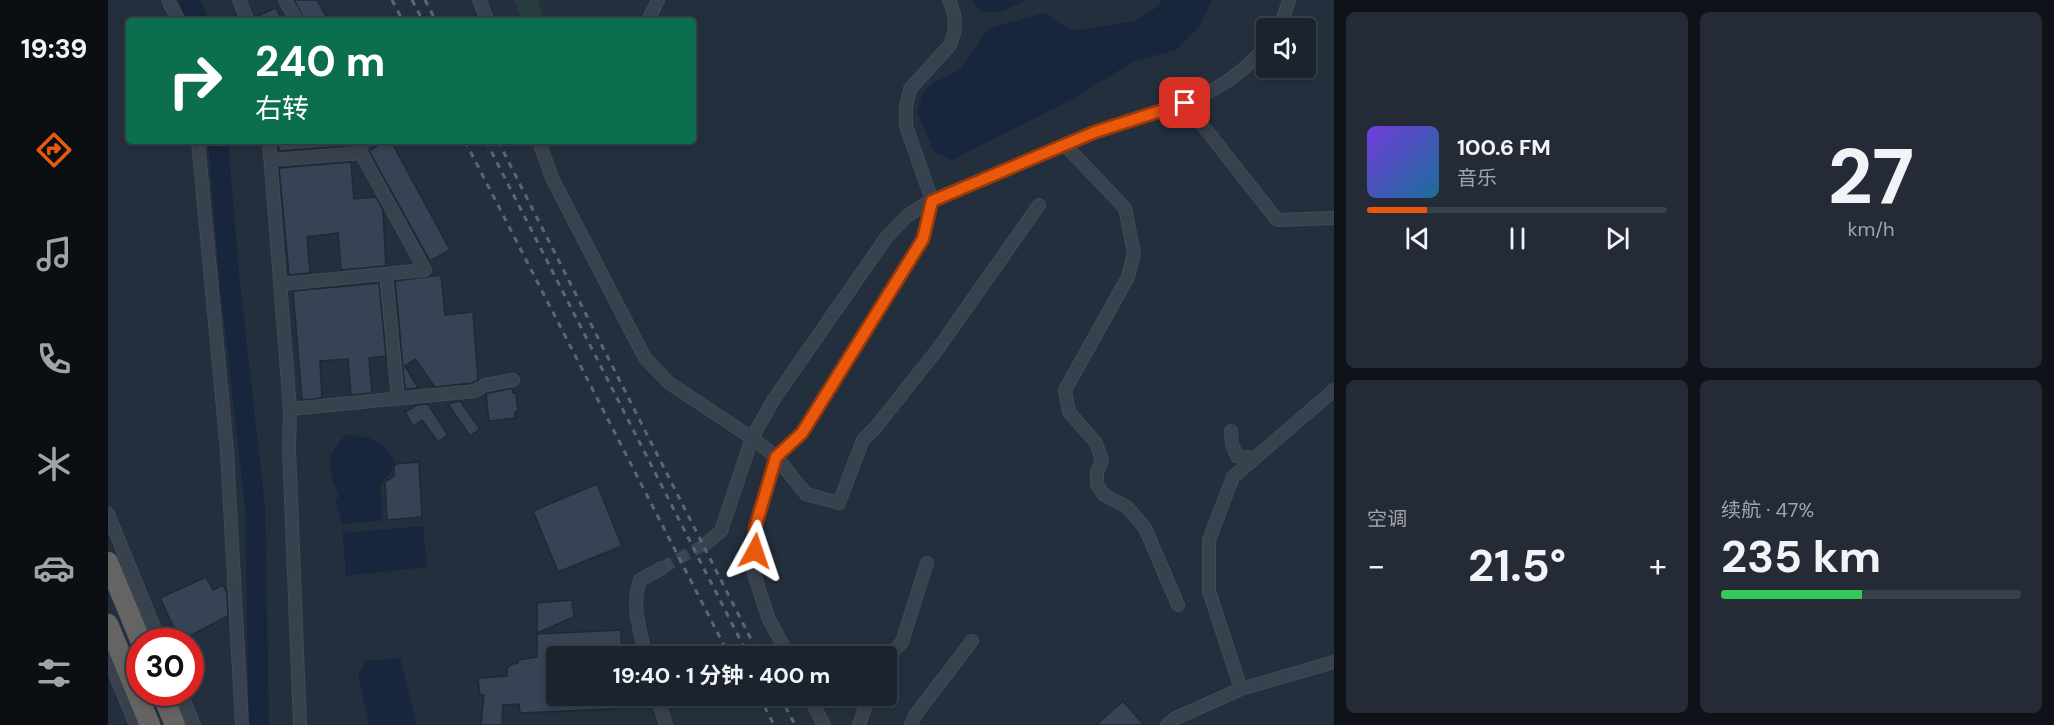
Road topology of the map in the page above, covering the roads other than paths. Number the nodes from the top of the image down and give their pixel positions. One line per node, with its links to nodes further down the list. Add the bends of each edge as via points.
1 (168, 0): 8 (street)
2 (239, 0): 9 (street)
3 (285, 0): 10 (street)
4 (479, 0): 11 (street)
5 (658, 0): 12 (street)
6 (949, 0): 22 (street, via 955,30 950,45 910,89 906,107 906,126)
7 (1289, 0): 13 (street)
8 (177, 18)
9 (247, 18)
10 (295, 18)
11 (487, 18)
12 (649, 18)
13 (1283, 18)
14 (1256, 58): 15 (street, via 1247,69 1212,92)
15 (1185, 103): 19 (street); 24 (street, via 1277,220)
16 (198, 144): 60 (street, via 227,450)
17 (269, 144): 21 (street)
18 (540, 144): 32 (street, via 552,178 645,358 669,382)
19 (1065, 145): 22 (street); 40 (street, via 1125,208 1134,253 1128,277 1065,390 1069,412 1096,444 1102,460 1096,472 1097,485 1104,495 1127,507 1145,528)
20 (361, 147): 21 (street); 25 (street, via 425,270)
21 (271, 160): 26 (street)
22 (932, 201): 32 (street, via 907,216 886,238 774,399); 33 (street, via 923,239 802,433)
23 (1039, 205): 33 (street, via 937,350 863,440 839,503 806,494)
24 (1334, 218)
25 (386, 274): 26 (street); 29 (street)
26 (282, 285): 30 (street)
27 (513, 380): 29 (street, via 475,391)
28 (1334, 390): 34 (street)
29 (398, 399): 30 (street)
30 (290, 409): 61 (street)
31 (1231, 431): 34 (street, via 1237,456)
32 (753, 438): 33 (street); 36 (street, via 722,531)
33 (776, 457): 46 (street, via 755,528 754,574 768,617)
34 (1253, 458): 50 (street, via 1233,477 1209,540 1209,591)
35 (108, 514): 43 (street)
36 (707, 543)
37 (108, 562): 42 (highway)
38 (927, 563): 47 (street)
39 (662, 568): 45 (street, via 639,579 635,593)
40 (1178, 605)
41 (108, 624): 57 (highway)
42 (135, 628)
43 (154, 628)
44 (972, 641): 65 (street)
45 (644, 646)
46 (783, 646)
47 (897, 647)
48 (108, 657): 56 (street)
49 (1334, 662): 50 (street)
50 (1241, 689): 66 (street)
51 (167, 706): 58 (highway)
52 (186, 706): 59 (street)
53 (660, 706): 62 (street)
54 (814, 706): 63 (street)
55 (865, 706): 64 (street)
56 (136, 725)
57 (150, 725)
58 (175, 725)
59 (194, 725)
60 (242, 725)
61 (300, 725)
62 (666, 725)
63 (824, 725)
64 (859, 725)
65 (911, 725)
66 (1167, 725)

